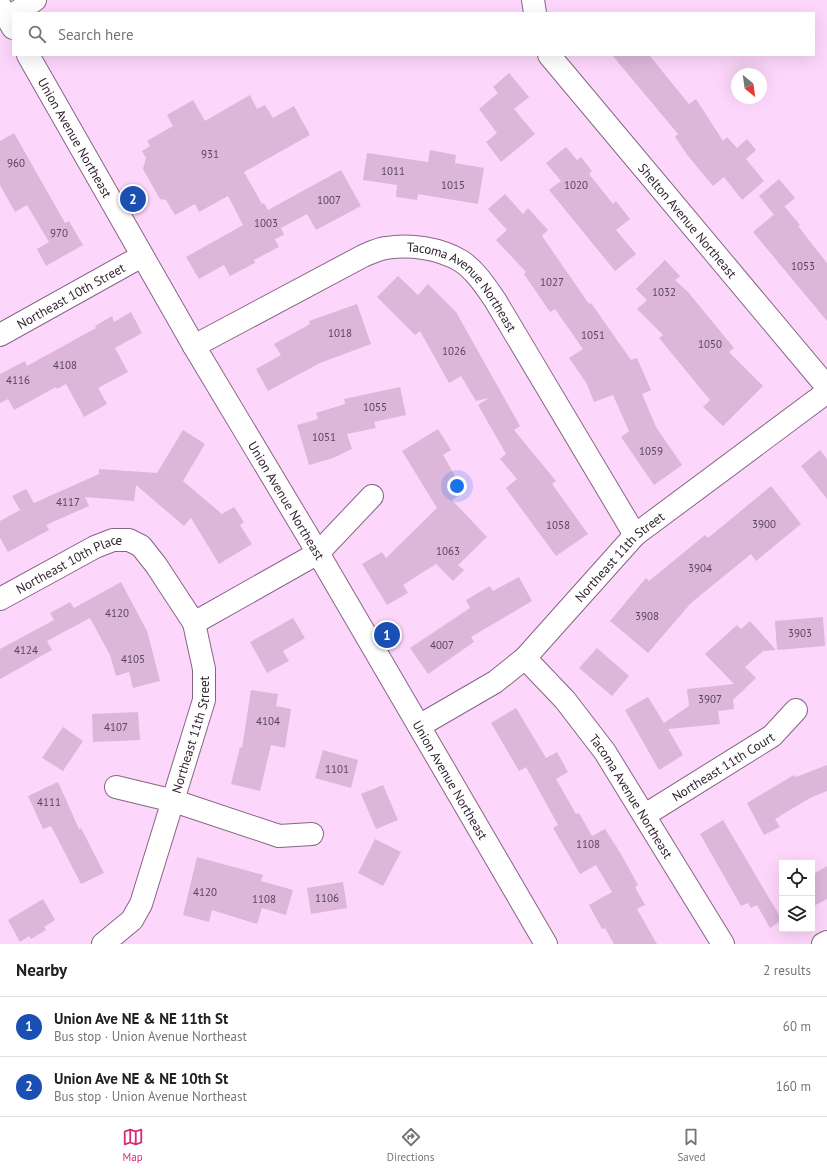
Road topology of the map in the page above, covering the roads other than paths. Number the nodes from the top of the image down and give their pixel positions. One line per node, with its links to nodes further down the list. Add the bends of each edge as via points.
1 (36, 0): 3 (street)
2 (533, 0): 4 (street)
3 (16, 12)
4 (535, 12)
5 (29, 56): 7 (street, Union Avenue Northeast)
6 (550, 56): 10 (street, Shelton Avenue Northeast)
7 (142, 256): 8 (street, Northeast 10th Street); 9 (street, Union Avenue Northeast)
8 (0, 335)
9 (194, 346): 13 (street, Tacoma Avenue Northeast, via 363,256 385,248 411,246 441,252 462,262 495,300); 14 (street, Union Avenue Northeast)
10 (827, 387)
11 (827, 392): 13 (street, Northeast 11th Street)
12 (372, 496): 14 (street)
13 (635, 535): 17 (street, Northeast 11th Street)
14 (318, 553): 16 (street); 19 (street, Union Avenue Northeast)
15 (0, 599): 16 (street, Northeast 10th Place, via 95,547 113,540 129,540 141,546 156,565)
16 (194, 623): 21 (street, Northeast 11th Street, via 204,669 204,700)
17 (525, 658): 19 (street, Northeast 11th Street, via 495,682); 22 (street, Tacoma Avenue Northeast, via 587,726)
18 (796, 710): 22 (street, Northeast 11th Court, via 766,741)
19 (419, 726): 26 (street, Union Avenue Northeast)
20 (116, 787): 21 (street)
21 (174, 801): 23 (street, via 279,836); 25 (street, Northeast 11th Street, via 141,904 132,920)
22 (645, 815): 27 (street, Tacoma Avenue Northeast)
23 (312, 834)
24 (827, 942): 28 (street)
25 (103, 944)
26 (546, 944)
27 (723, 944)
28 (823, 944)

